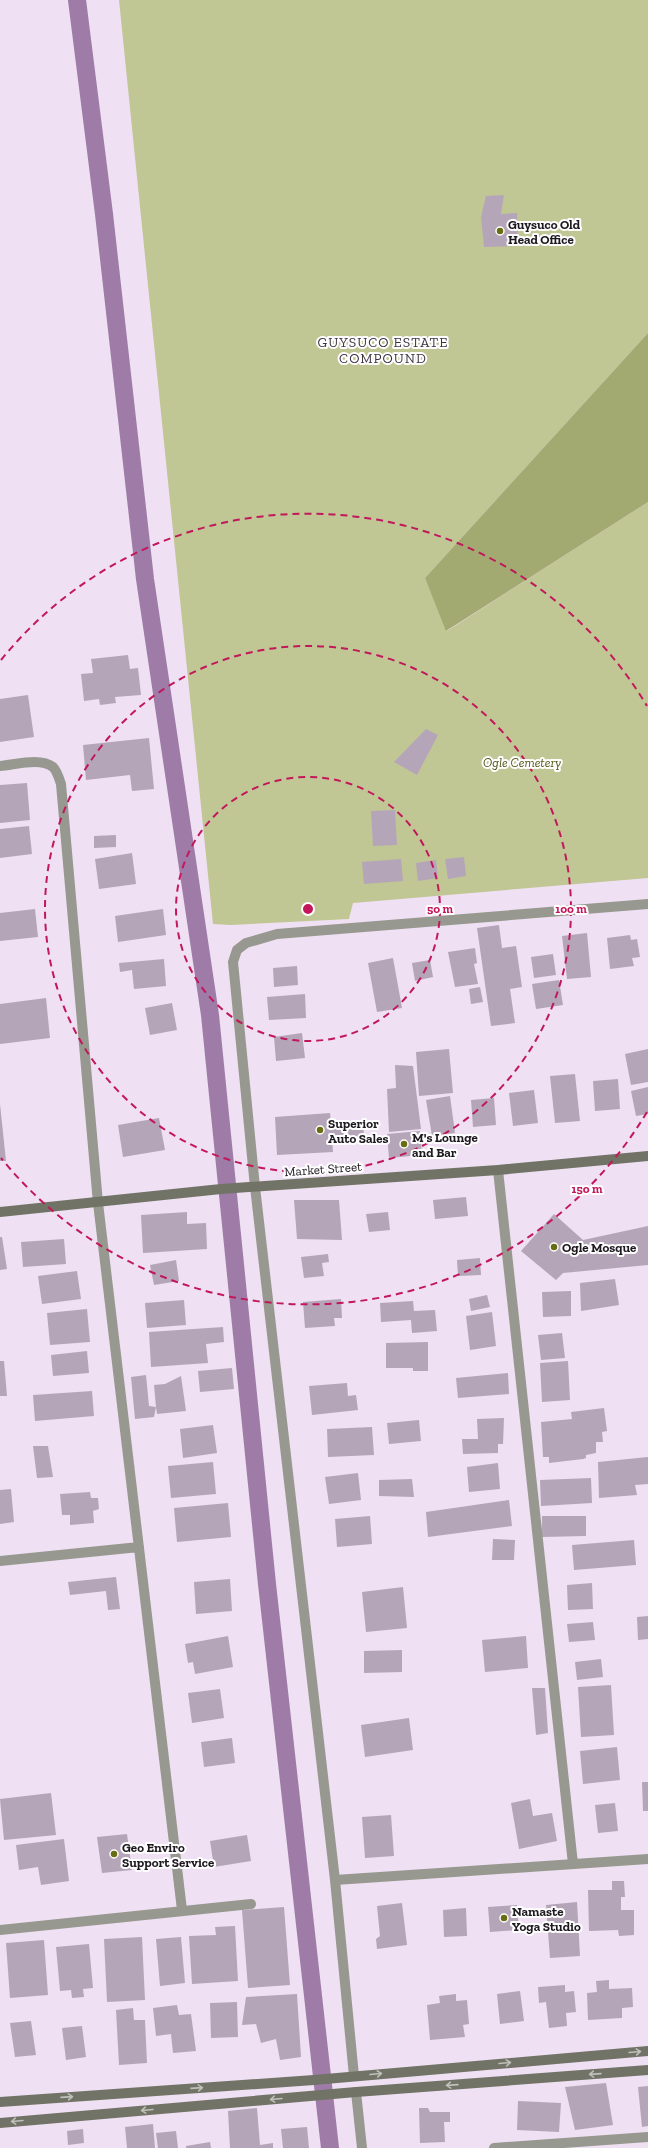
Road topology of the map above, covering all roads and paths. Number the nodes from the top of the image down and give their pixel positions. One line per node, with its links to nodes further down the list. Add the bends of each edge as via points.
1 (0, 766): 6 (street, via 45,764 53,767 61,784)
2 (648, 904): 5 (street, via 277,934 246,943 237,950 233,962 233,977)
3 (648, 1156): 4 (main road, Market Street)
4 (498, 1170): 5 (main road, Market Street); 11 (street)
5 (255, 1187): 6 (main road, Market Street); 12 (street)
6 (98, 1203): 7 (main road, Market Street); 8 (street)
7 (0, 1212)
8 (139, 1547): 9 (street); 14 (street)
9 (0, 1561)
10 (648, 1859): 11 (street)
11 (573, 1864): 12 (street)
12 (335, 1880): 18 (street)
13 (251, 1904): 14 (street)
14 (182, 1910): 15 (street)
15 (0, 1930)
16 (648, 2051): 18 (main road, one-way to 16)
17 (648, 2070): 19 (main road, one-way to 19)
18 (354, 2076): 20 (main road, one-way to 18)
19 (356, 2092): 21 (main road, one-way to 21); 23 (street)
20 (0, 2102)
21 (0, 2123)
22 (648, 2137): 24 (street)
23 (362, 2148)
24 (494, 2148)

